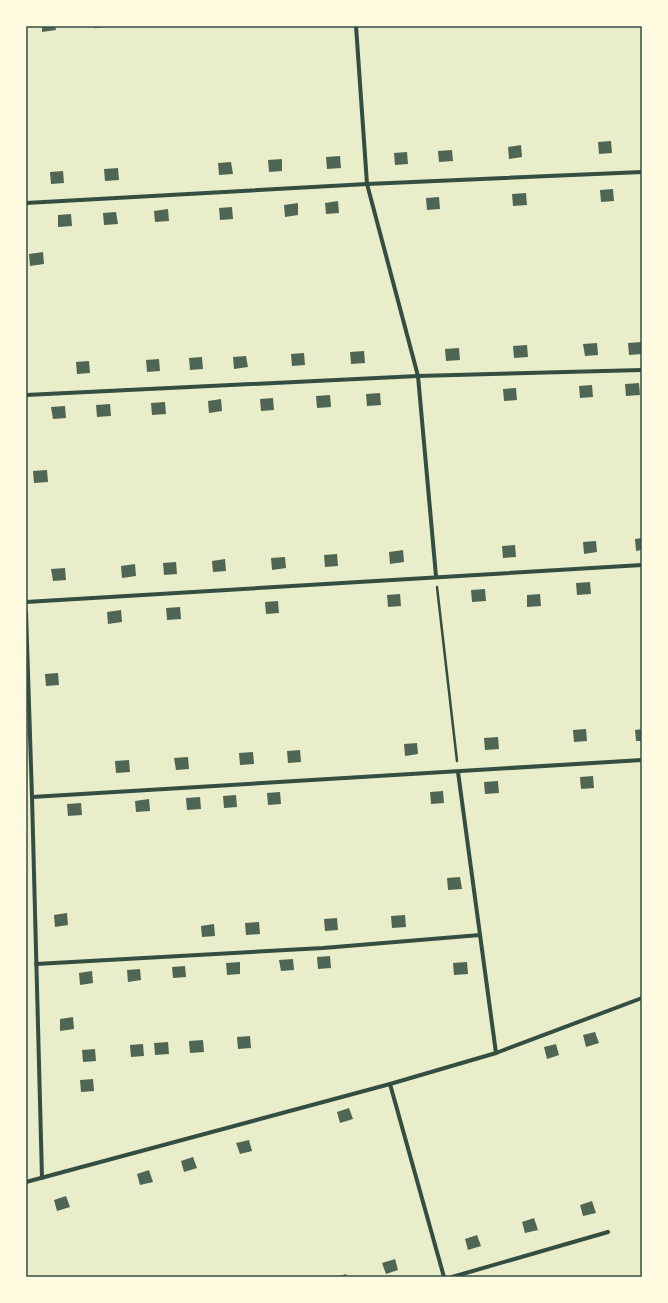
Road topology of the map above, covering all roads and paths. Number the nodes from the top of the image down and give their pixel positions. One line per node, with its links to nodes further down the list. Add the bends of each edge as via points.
1 (356, 26): 3 (street)
2 (642, 172): 3 (street)
3 (367, 184): 4 (street); 6 (street)
4 (26, 203)
5 (642, 370): 6 (street)
6 (418, 376): 7 (street); 9 (street)
7 (26, 396)
8 (642, 565): 9 (street)
9 (436, 576): 10 (street); 13 (path)
10 (26, 602)
11 (26, 612): 14 (street)
12 (642, 760): 13 (street)
13 (458, 772): 14 (street); 15 (street)
14 (32, 797): 16 (street)
15 (480, 935): 16 (street, via 323,948); 18 (street)
16 (36, 964): 20 (street)
17 (642, 998): 18 (street)
18 (496, 1053): 19 (street)
19 (390, 1084): 20 (street); 23 (street)
20 (42, 1178): 21 (street)
21 (26, 1182)
22 (608, 1232): 24 (street)
23 (444, 1277)
24 (452, 1277)

